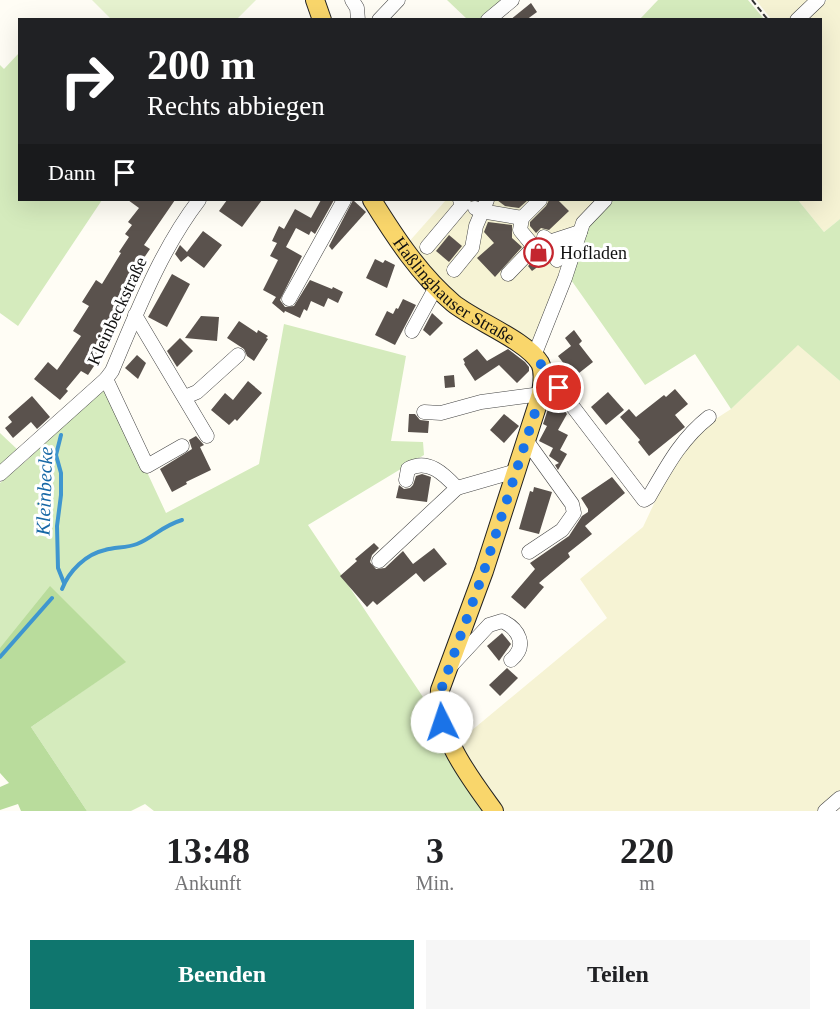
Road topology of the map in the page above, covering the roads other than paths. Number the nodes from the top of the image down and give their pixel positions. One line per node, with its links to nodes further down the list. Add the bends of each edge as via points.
1 (315, 0): 6 (main road)
2 (352, 0): 7 (street)
3 (398, 0): 8 (street)
4 (512, 0): 9 (street)
5 (818, 0): 10 (street)
6 (321, 18)
7 (358, 18)
8 (381, 18)
9 (490, 18)
10 (799, 18)
11 (199, 201): 27 (street, Kleinbeckstraße, via 165,252)
12 (343, 201): 26 (street)
13 (373, 201): 25 (main road, Haßlinghauser Straße, via 418,269)
14 (462, 201): 17 (street); 21 (street)
15 (539, 201): 18 (street)
16 (604, 201): 19 (street, via 583,223)
17 (484, 205): 18 (street); 23 (street, via 472,248)
18 (522, 218): 20 (street, via 520,230)
19 (580, 232): 20 (street); 30 (street)
20 (547, 238): 22 (street); 24 (street)
21 (427, 247)
22 (558, 260)
23 (454, 270)
24 (508, 274)
25 (436, 287): 28 (street); 30 (main road, Haßlinghauser Straße, via 455,305)
26 (289, 299)
27 (135, 315): 31 (street, Kleinbeckstraße); 33 (street)
28 (412, 331)
29 (238, 355): 33 (street, via 197,392)
30 (537, 359): 32 (main road, via 543,371); 35 (street, via 644,500 692,431)
31 (106, 379): 38 (street, via 147,466); 40 (street, Kleinbeckstraße)
32 (541, 394): 34 (street, via 481,402 441,413); 37 (main road)
33 (185, 397): 36 (street)
34 (424, 412)
35 (709, 417)
36 (207, 436)
37 (526, 440): 39 (main road); 43 (street, via 572,504 574,513 562,530)
38 (182, 446)
39 (516, 471): 42 (street); 46 (main road)
40 (0, 474)
41 (406, 480): 42 (street, via 408,469 426,466 446,476)
42 (457, 488): 44 (street)
43 (530, 552)
44 (379, 561)
45 (511, 660): 46 (street, via 517,655 520,639 514,627 502,621 489,625)
46 (446, 671): 48 (main road, via 439,707 446,736)
47 (840, 798): 49 (street)
48 (494, 811)
49 (825, 811)

